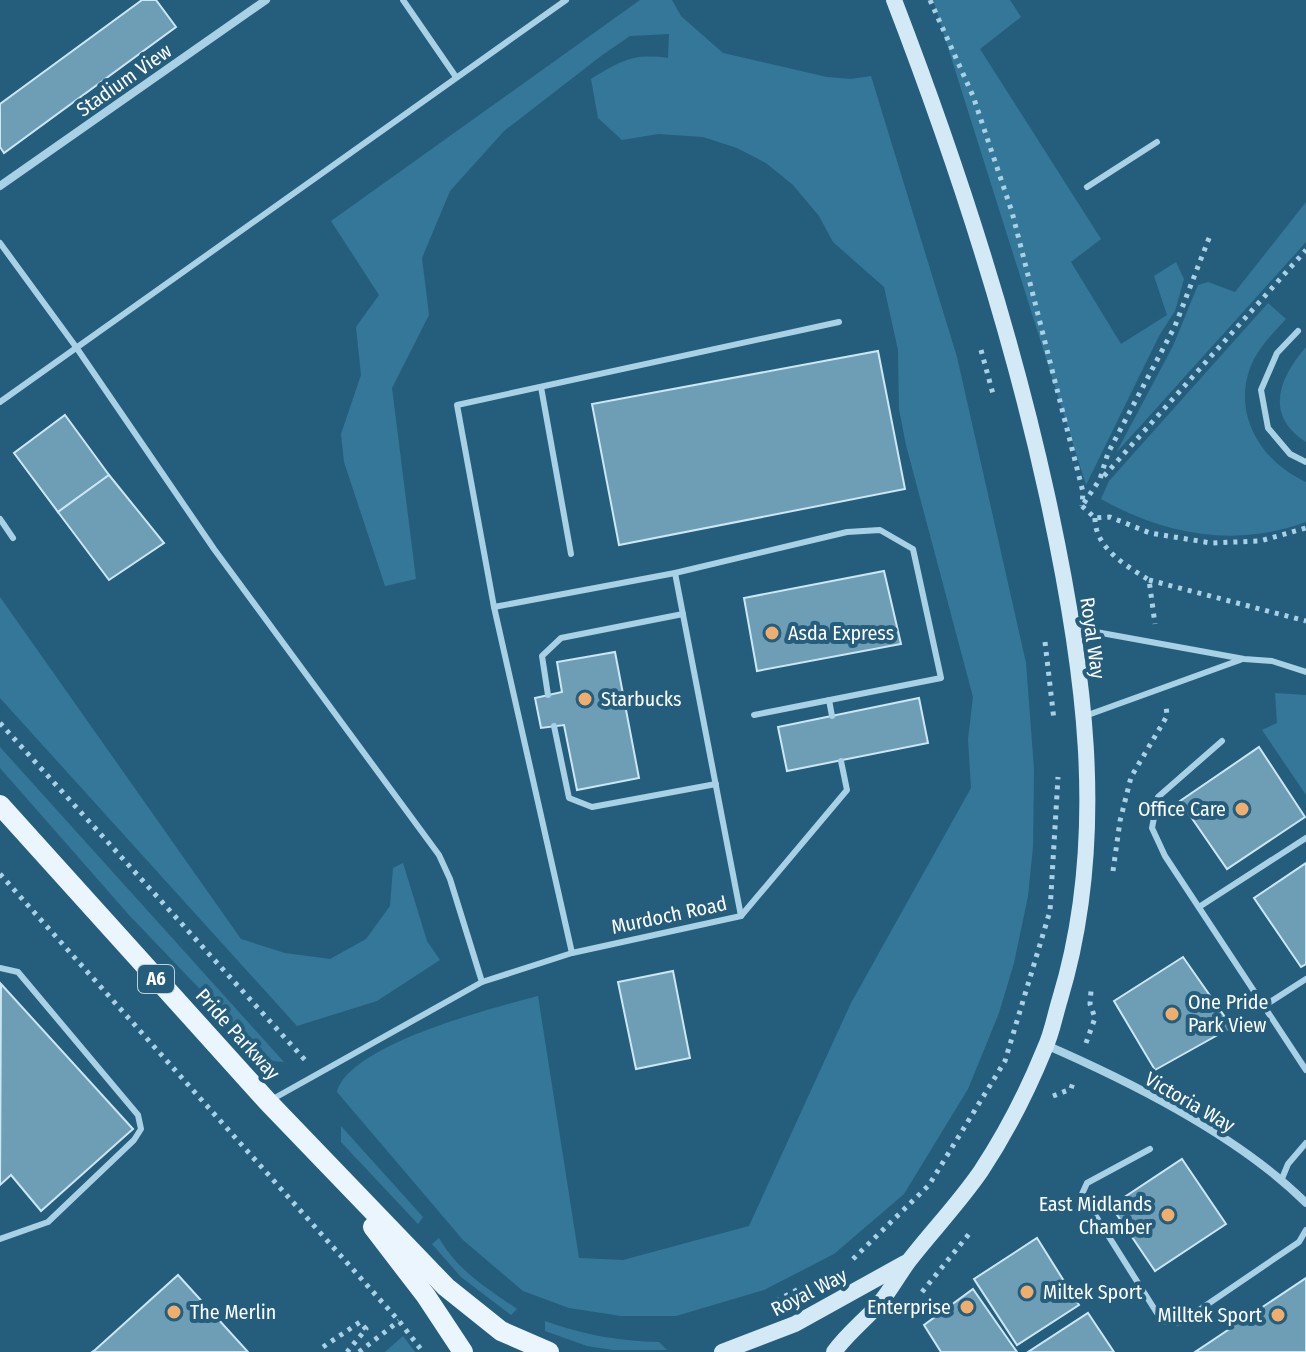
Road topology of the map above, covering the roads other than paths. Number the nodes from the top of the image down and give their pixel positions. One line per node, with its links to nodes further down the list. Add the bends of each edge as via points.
1 (266, 0): 7 (street, Stadium View)
2 (403, 0): 5 (lane)
3 (566, 0): 5 (lane)
4 (894, 0): 22 (street, Royal Way, via 1003,320 1035,442)
5 (456, 77): 12 (lane)
6 (1157, 142): 8 (lane)
7 (0, 186)
8 (1087, 187)
9 (0, 243): 12 (lane)
10 (839, 322): 13 (lane)
11 (1298, 331): 15 (lane, via 1277,353 1261,390 1268,428 1290,454)
12 (76, 347): 14 (lane); 41 (lane, via 214,549 439,855)
13 (541, 387): 18 (lane); 20 (lane, via 457,405)
14 (0, 402)
15 (1306, 462)
16 (0, 519): 17 (lane)
17 (13, 538)
18 (571, 554)
19 (675, 573): 20 (lane); 21 (lane); 26 (lane, via 847,532 880,530 913,549 941,678)
20 (494, 607): 38 (lane)
21 (683, 614): 25 (lane, via 561,638 542,656); 33 (lane)
22 (1071, 627): 23 (lane); 29 (street, Royal Way)
23 (1244, 659): 24 (lane); 29 (lane)
24 (1306, 672)
25 (548, 695)
26 (829, 700): 27 (lane); 28 (lane)
27 (754, 715)
28 (832, 716)
29 (1084, 717): 43 (street, Royal Way, via 1087,812 1081,904)
30 (554, 726): 33 (lane, via 569,798 580,803 592,807)
31 (1222, 741): 36 (lane, via 1158,797 1152,828)
32 (841, 761): 37 (lane, Murdoch Road, via 847,790)
33 (716, 784): 37 (lane)
34 (0, 805): 45 (main road, Pride Parkway / A6)
35 (1306, 838): 36 (lane)
36 (1199, 907): 42 (lane)
37 (741, 916): 38 (lane, Murdoch Road)
38 (572, 953): 41 (lane, Murdoch Road)
39 (0, 968): 52 (lane, via 18,972 138,1115 141,1129 48,1222)
40 (1306, 979): 42 (lane)
41 (482, 982): 45 (lane, Murdoch Road)
42 (1264, 1006): 44 (lane)
43 (1046, 1045): 49 (street, Victoria Way, via 1160,1101); 53 (street, Royal Way, via 979,1173)
44 (1306, 1070)
45 (268, 1102): 48 (main road, Pride Parkway / A6)
46 (1306, 1143): 49 (lane)
47 (1150, 1149): 51 (lane, via 1087,1183 1082,1194 1162,1321 1180,1323 1299,1242)
48 (314, 1150): 54 (main road, Pride Parkway / A6); 55 (main road, Pride Parkway / A6, via 446,1287 501,1331)
49 (1281, 1181): 50 (street, Victoria Way)
50 (1306, 1203)
51 (1306, 1230)
52 (0, 1239)
53 (910, 1260): 56 (street, Royal Way, via 795,1324); 57 (street, Royal Way)
54 (463, 1352)
55 (549, 1352)
56 (722, 1352)
57 (834, 1352)

